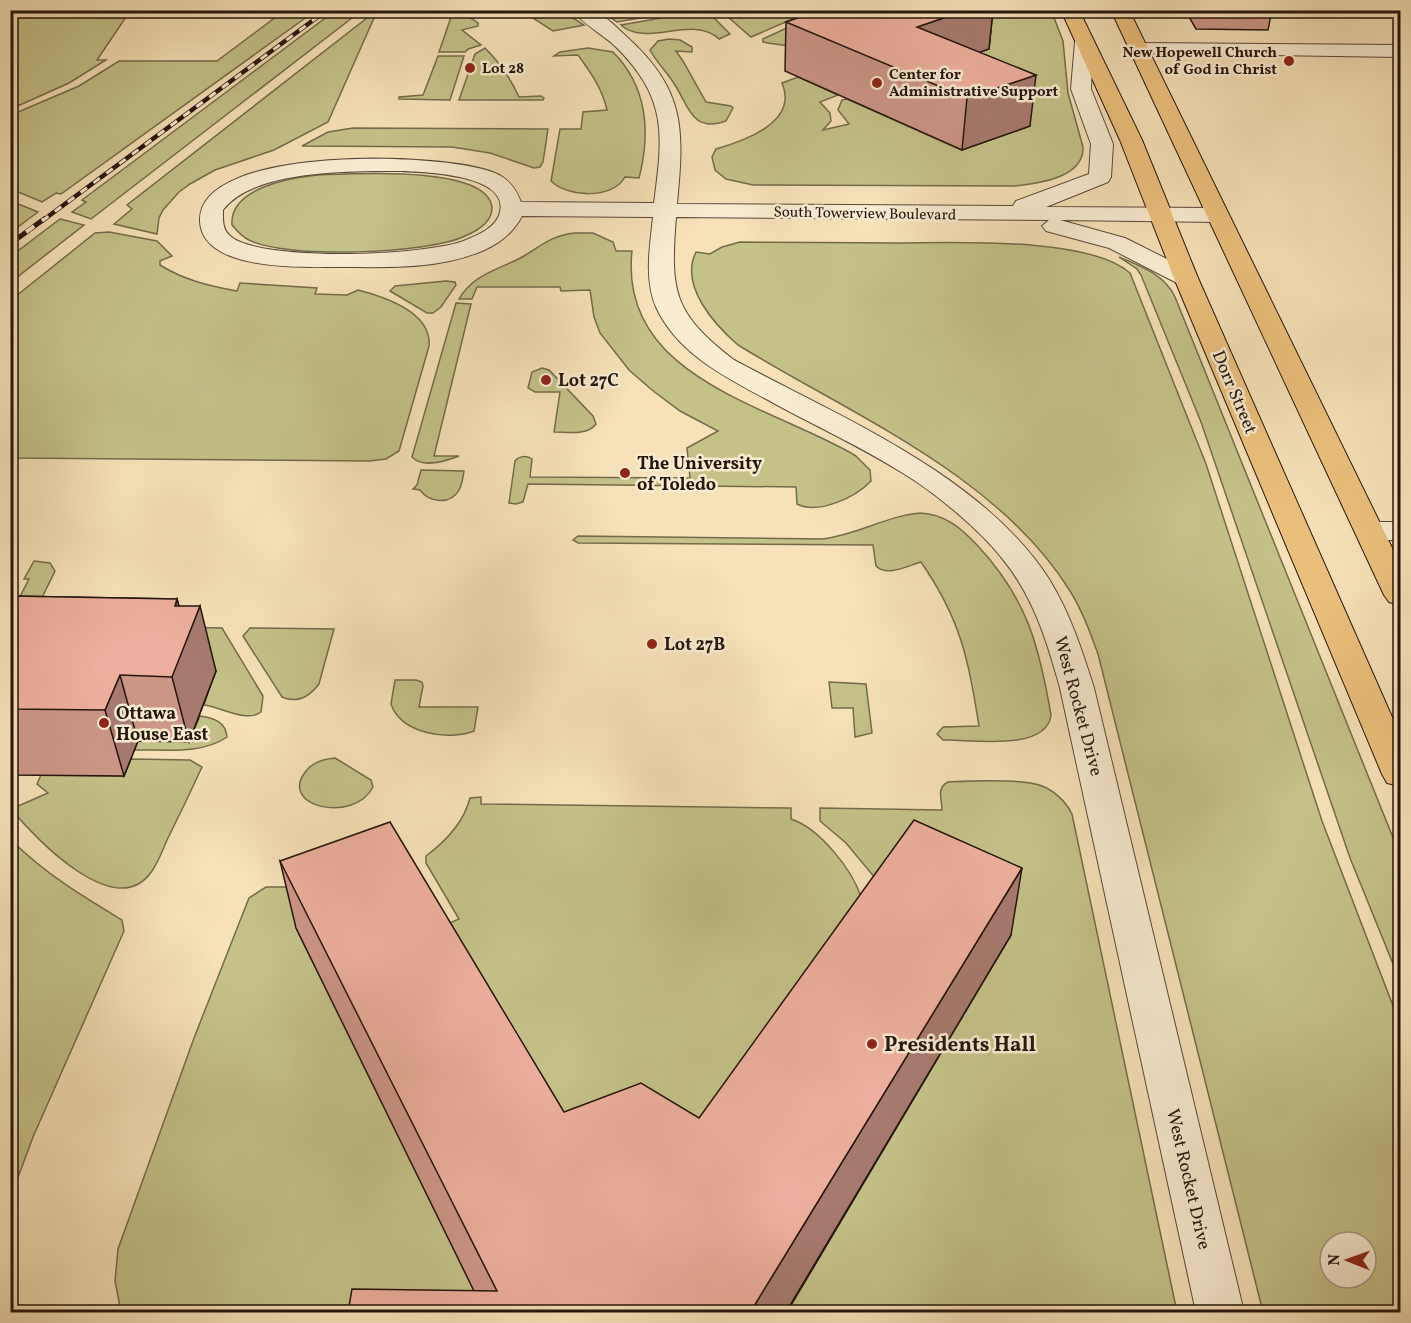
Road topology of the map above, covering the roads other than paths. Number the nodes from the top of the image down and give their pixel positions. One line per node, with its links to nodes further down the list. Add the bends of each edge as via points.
1 (581, 10): 8 (street, West Rocket Drive, via 626,44 650,75 666,105 670,139)
2 (1070, 10): 4 (main road, Dorr Street)
3 (1120, 10): 5 (main road)
4 (1084, 42): 9 (street, via 1081,89 1102,144 1100,177 1044,201); 10 (main road, Dorr Street)
5 (1138, 49): 6 (street); 11 (main road)
6 (1401, 51)
7 (513, 209): 7 (street, via 509,196 496,183 465,170 326,166 243,184 225,195 209,217 219,240 254,255 296,260 394,260 447,254 470,247 506,224); 8 (street, South Towerview Boulevard)
8 (665, 211): 9 (street, South Towerview Boulevard); 17 (street, West Rocket Drive, via 660,272 669,306 682,328 725,366 912,466 947,491 1011,549 1051,611 1077,688)
9 (994, 214): 10 (street, South Towerview Boulevard); 12 (street, via 1117,243)
10 (1161, 214): 11 (street, South Towerview Boulevard); 12 (main road, Dorr Street)
11 (1218, 215): 13 (main road)
12 (1186, 278): 16 (main road, Dorr Street)
13 (1370, 531): 14 (street); 15 (main road)
14 (1401, 531)
15 (1401, 595)
16 (1401, 774)
17 (1220, 1312)

